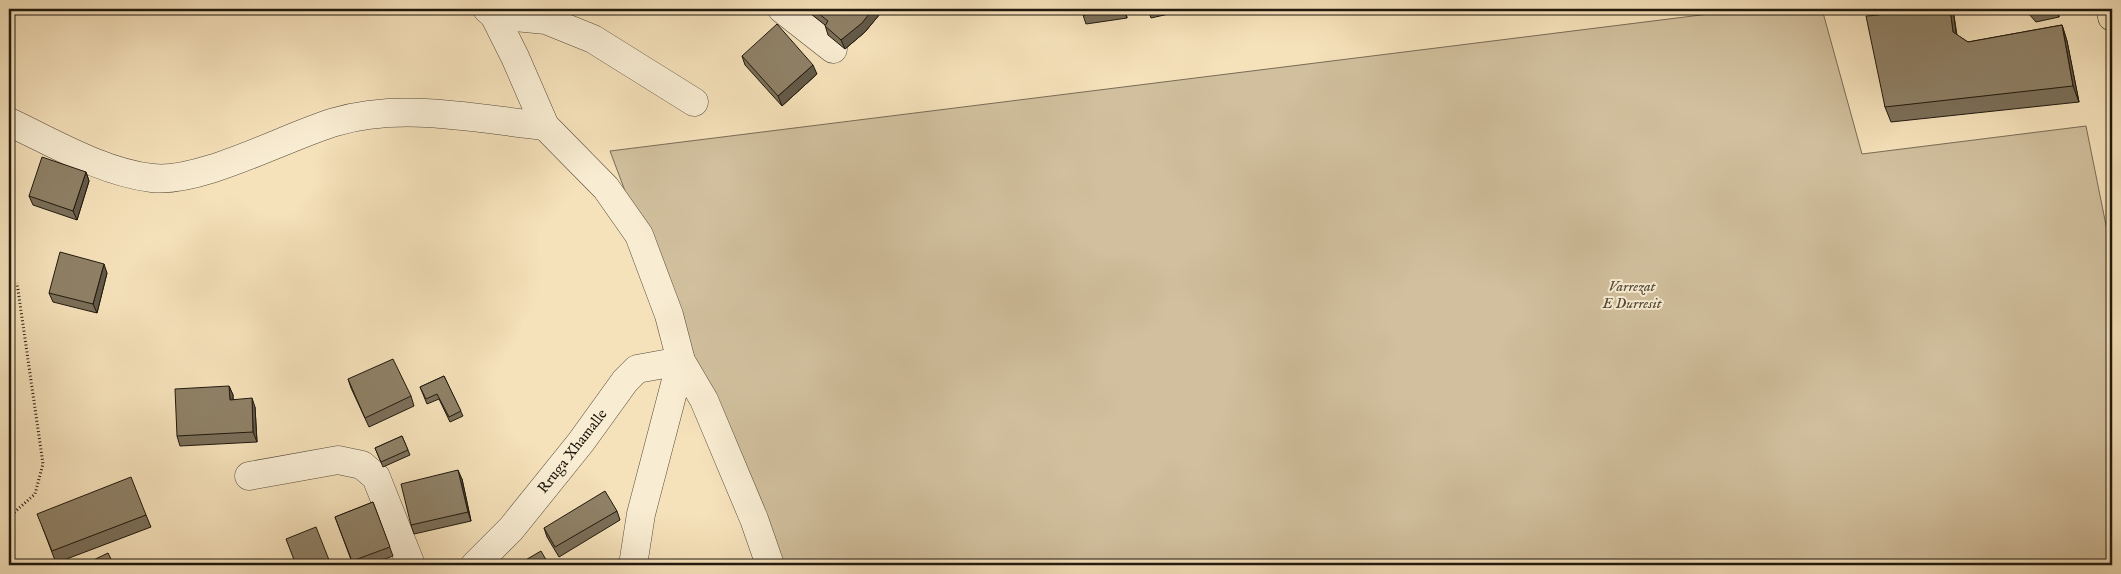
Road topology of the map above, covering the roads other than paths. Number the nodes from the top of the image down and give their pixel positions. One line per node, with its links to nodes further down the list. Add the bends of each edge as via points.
1 (782, 9): 5 (street)
2 (2111, 9): 4 (main road)
3 (490, 12): 6 (street, via 546,20 593,39); 8 (street)
4 (2112, 17)
5 (834, 49)
6 (694, 102)
7 (9, 122): 8 (street, via 116,171 154,179 194,174 336,122 397,111)
8 (546, 126): 9 (street, via 606,188 639,235 669,315)
9 (681, 361): 12 (street, Rruga Xhamalle, via 637,370 625,380 581,442 511,529); 13 (street, via 641,514); 14 (street, via 704,400)
10 (250, 476): 11 (street, via 338,460 362,465 376,477)
11 (411, 565)
12 (475, 565)
13 (633, 565)
14 (770, 565)

